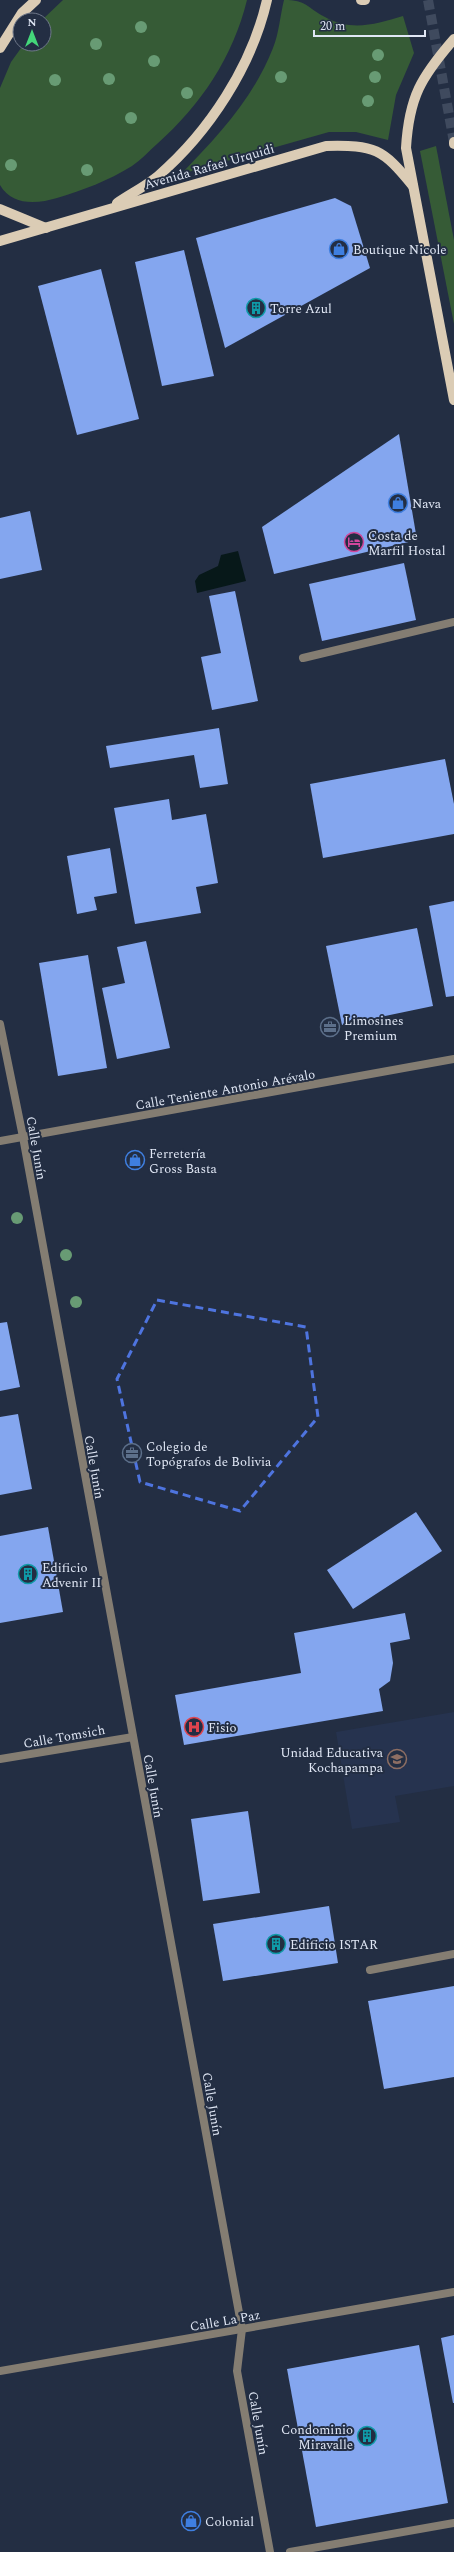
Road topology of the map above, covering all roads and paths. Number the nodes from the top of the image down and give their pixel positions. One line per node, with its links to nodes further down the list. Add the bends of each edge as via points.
1 (36, 0): 6 (main road, via 22,13)
2 (267, 0): 9 (main road, via 251,49 232,85 199,135 157,177)
3 (361, 0): 4 (main road)
4 (365, 0)
5 (454, 39): 7 (main road, via 424,76 413,98 407,123 406,148)
6 (0, 48)
7 (413, 186): 9 (main road, Avenida Rafael Urquidi, via 384,154 358,145 326,146); 12 (main road)
8 (0, 209): 10 (main road)
9 (107, 209): 10 (main road, Avenida Rafael Urquidi)
10 (46, 228): 11 (main road, Avenida Rafael Urquidi)
11 (0, 241)
12 (454, 400)
13 (454, 622): 14 (street)
14 (303, 658)
15 (0, 1024): 17 (street, Calle Junín)
16 (454, 1059): 17 (street, Calle Teniente Antonio Arévalo)
17 (23, 1137): 18 (street, Calle Teniente Antonio Arévalo); 19 (street, Calle Junín)
18 (0, 1141)
19 (133, 1737): 20 (street, Calle Tomsich); 24 (street, Calle Junín)
20 (0, 1759)
21 (454, 1954): 22 (street)
22 (370, 1970)
23 (454, 2292): 24 (street, Calle La Paz)
24 (242, 2329): 25 (street, Calle La Paz); 27 (street, Calle Junín, via 237,2371)
25 (0, 2371)
26 (454, 2523): 28 (street)
27 (270, 2552)
28 (290, 2552)

